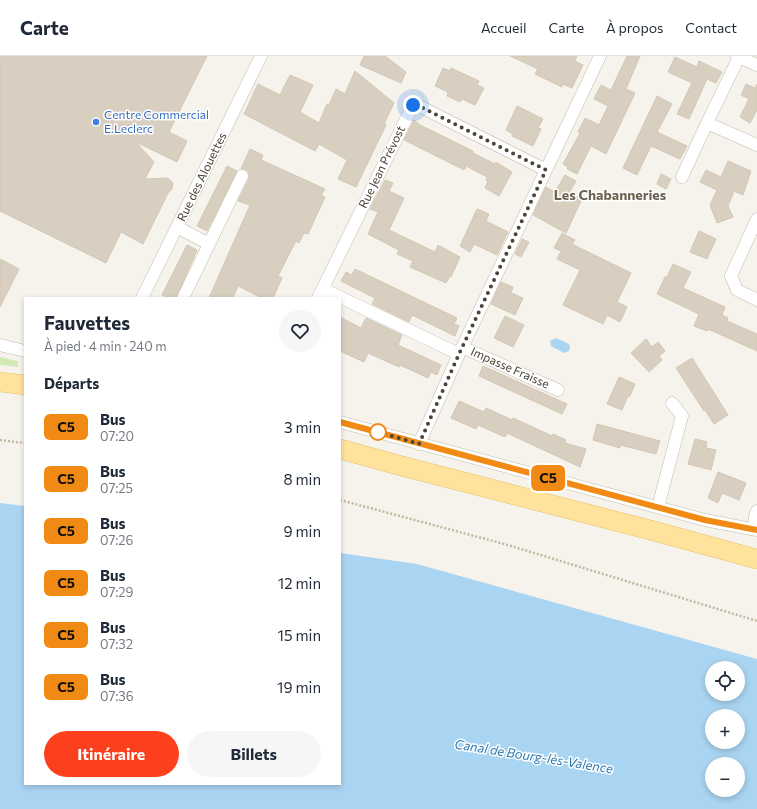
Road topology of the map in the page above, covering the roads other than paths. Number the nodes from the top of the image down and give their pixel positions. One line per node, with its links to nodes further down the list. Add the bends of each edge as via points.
1 (261, 56): 11 (street, Rue des Alouettes)
2 (600, 56): 7 (street)
3 (738, 56): 4 (street); 5 (street)
4 (757, 65)
5 (707, 123): 6 (street); 9 (street)
6 (757, 145)
7 (546, 170): 13 (street, Rue Jean Prévost, via 413,105); 21 (street)
8 (242, 176): 12 (street)
9 (682, 177)
10 (757, 219): 17 (street, via 731,276 737,290)
11 (177, 227): 12 (street); 14 (street, Rue des Alouettes)
12 (209, 244): 15 (street)
13 (320, 293): 16 (street, Impasse Fraisse)
14 (142, 297)
15 (183, 297)
16 (330, 297)
17 (757, 300)
18 (341, 302): 21 (street, Impasse Fraisse)
19 (0, 345): 20 (street)
20 (24, 351)
21 (460, 351): 24 (street, Impasse Fraisse); 27 (street)
22 (0, 382): 23 (main road)
23 (24, 385)
24 (558, 390)
25 (672, 403): 29 (street, via 682,416)
26 (341, 422): 27 (street)
27 (419, 444): 29 (street)
28 (341, 449): 32 (main road)
29 (658, 507): 31 (street, via 705,520)
30 (757, 511): 31 (street)
31 (755, 529)
32 (757, 559)

